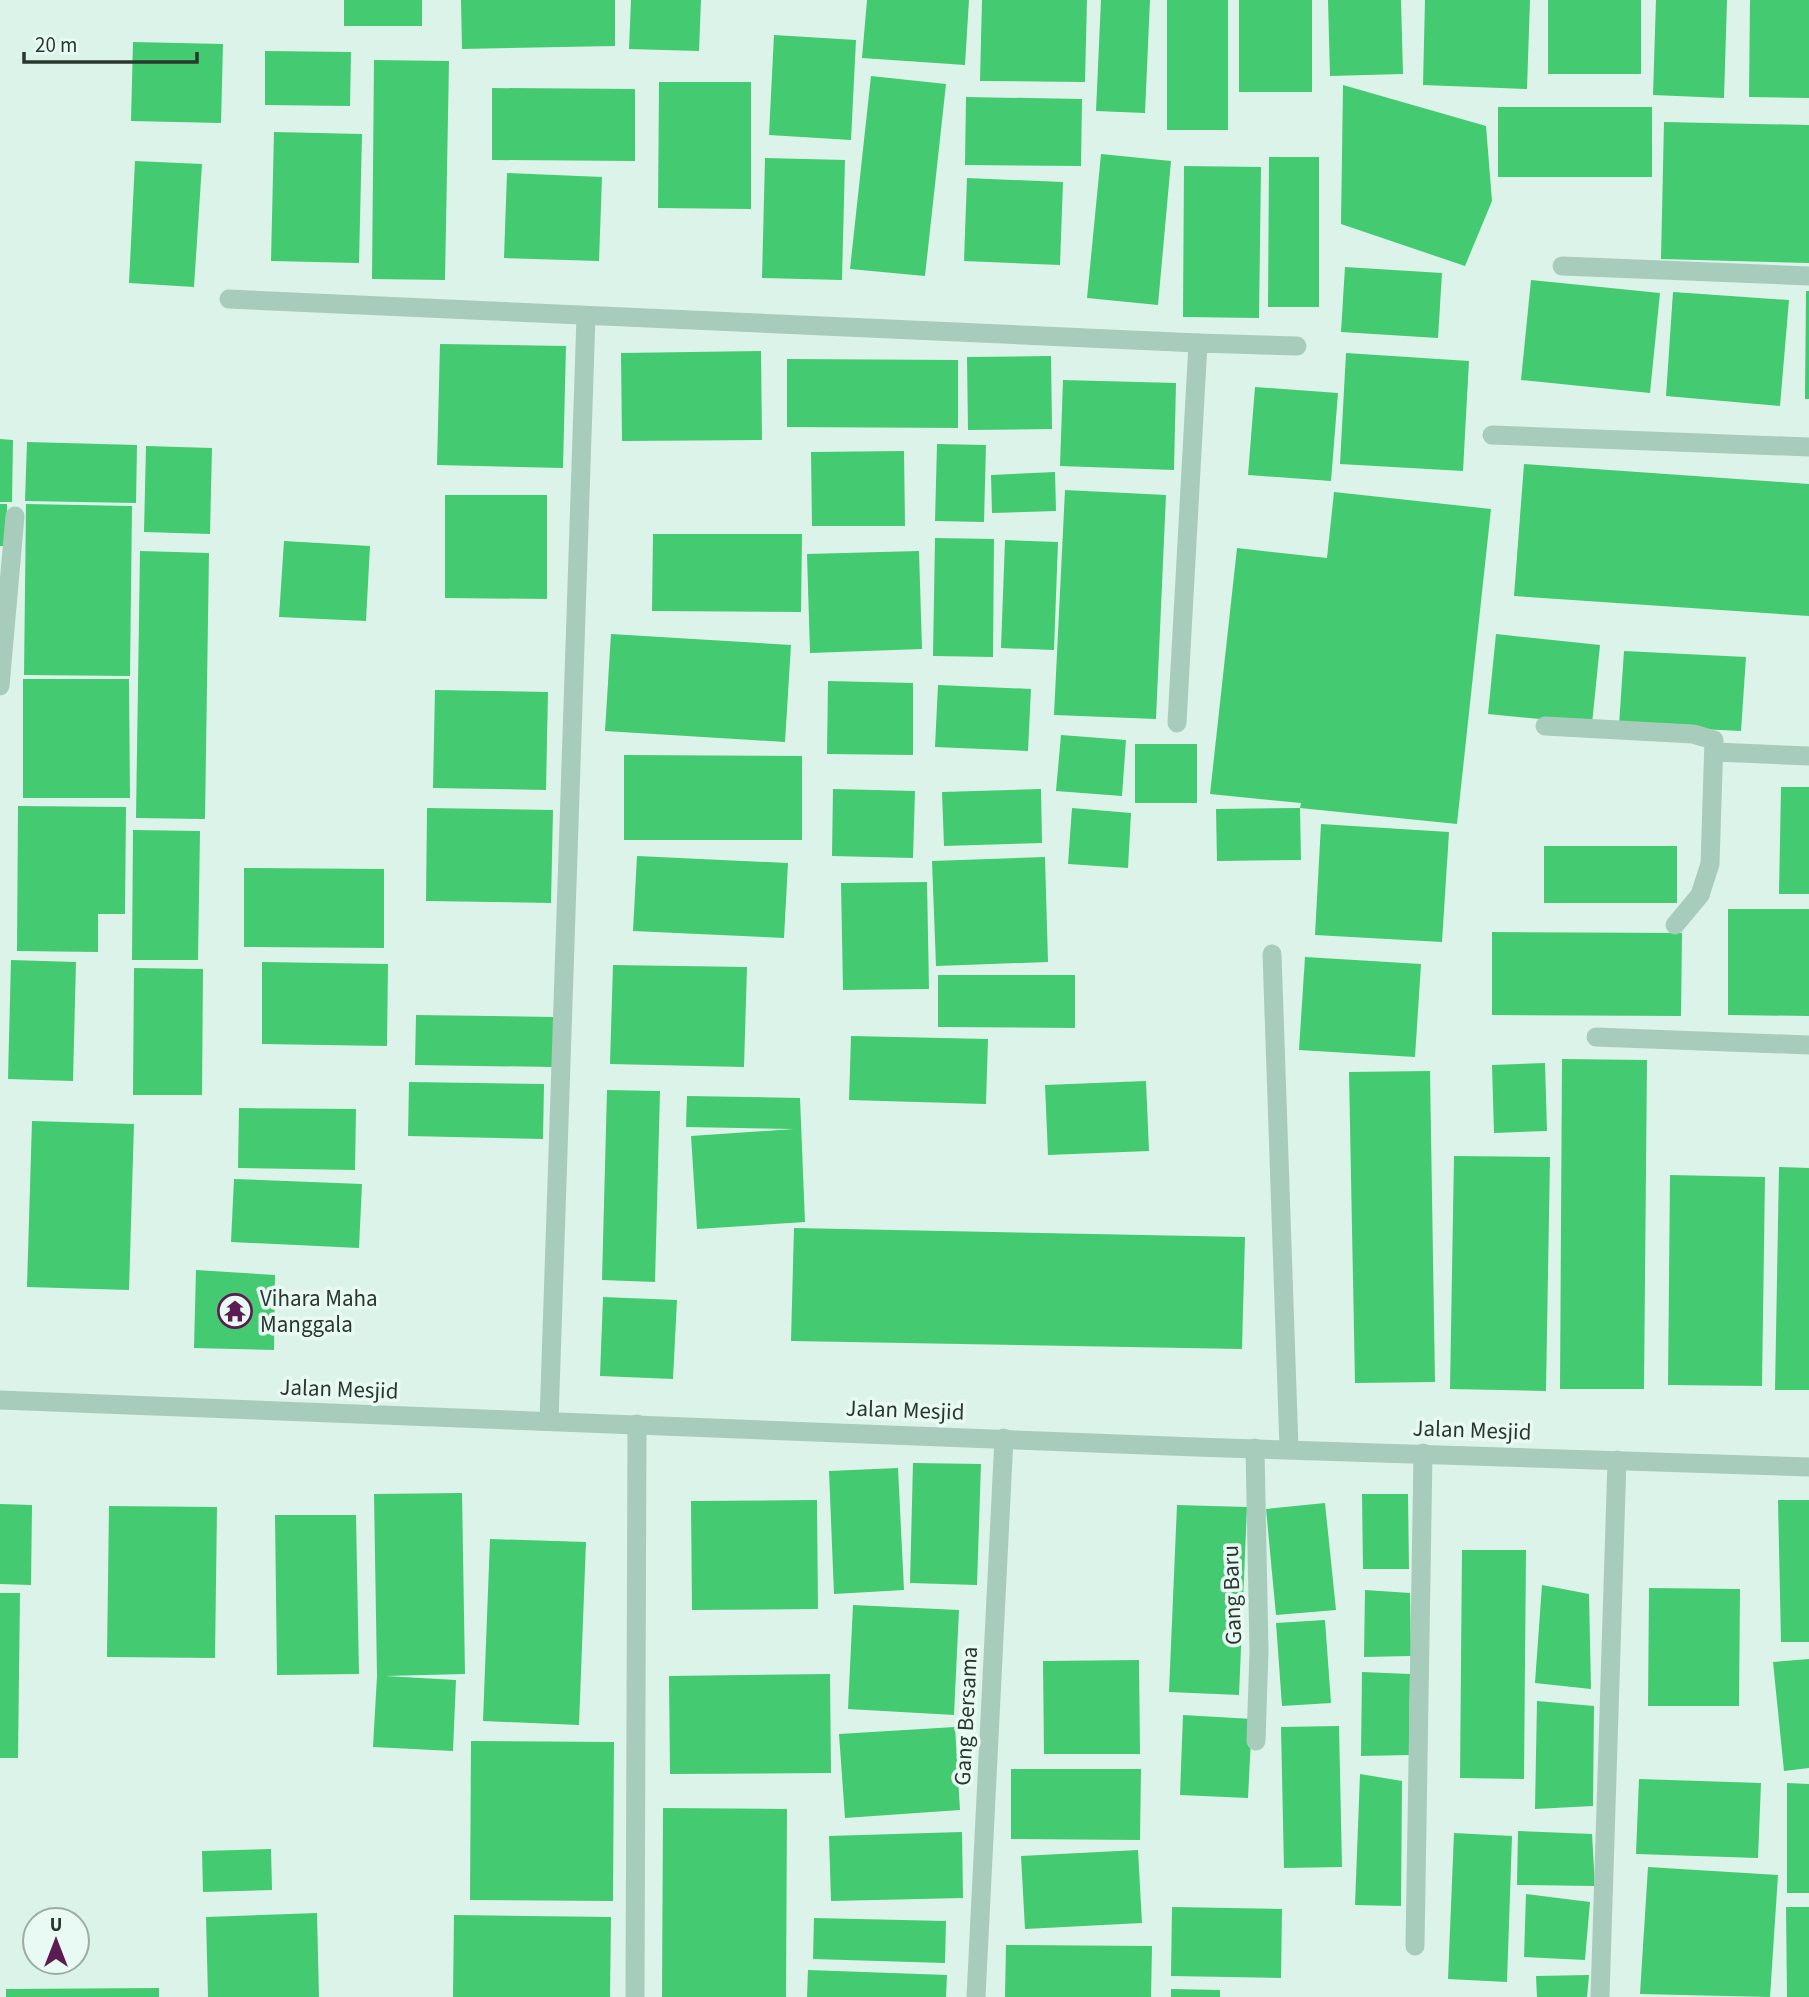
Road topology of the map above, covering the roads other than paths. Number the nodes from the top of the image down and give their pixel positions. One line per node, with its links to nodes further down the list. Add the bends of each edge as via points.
1 (1562, 266): 2 (street)
2 (1809, 276)
3 (229, 299): 4 (street)
4 (586, 317): 5 (street); 20 (street)
5 (1198, 343): 6 (street); 11 (street)
6 (1297, 346)
7 (1492, 435): 8 (street)
8 (1809, 447)
9 (15, 516): 10 (street)
10 (0, 686)
11 (1177, 723)
12 (1545, 726): 13 (street, via 1707,736 1714,740)
13 (1715, 752): 14 (street); 15 (street, via 1710,864 1700,895)
14 (1809, 756)
15 (1675, 925)
16 (1272, 954): 24 (street)
17 (1596, 1037): 18 (street)
18 (1809, 1045)
19 (0, 1400): 20 (street, Jalan Mesjid)
20 (549, 1421): 21 (street, Jalan Mesjid)
21 (637, 1424): 22 (street, Jalan Mesjid); 30 (street)
22 (1004, 1438): 23 (street, Jalan Mesjid); 31 (street, Gang Bersama)
23 (1255, 1448): 24 (street, Jalan Mesjid); 28 (street, Gang Baru)
24 (1289, 1448): 25 (street, Jalan Mesjid)
25 (1423, 1453): 26 (street, Jalan Mesjid); 29 (street)
26 (1618, 1460): 27 (street, Jalan Mesjid); 32 (street)
27 (1809, 1466)
28 (1256, 1741)
29 (1415, 1946)
30 (635, 1997)
31 (976, 1997)
32 (1600, 1997)

